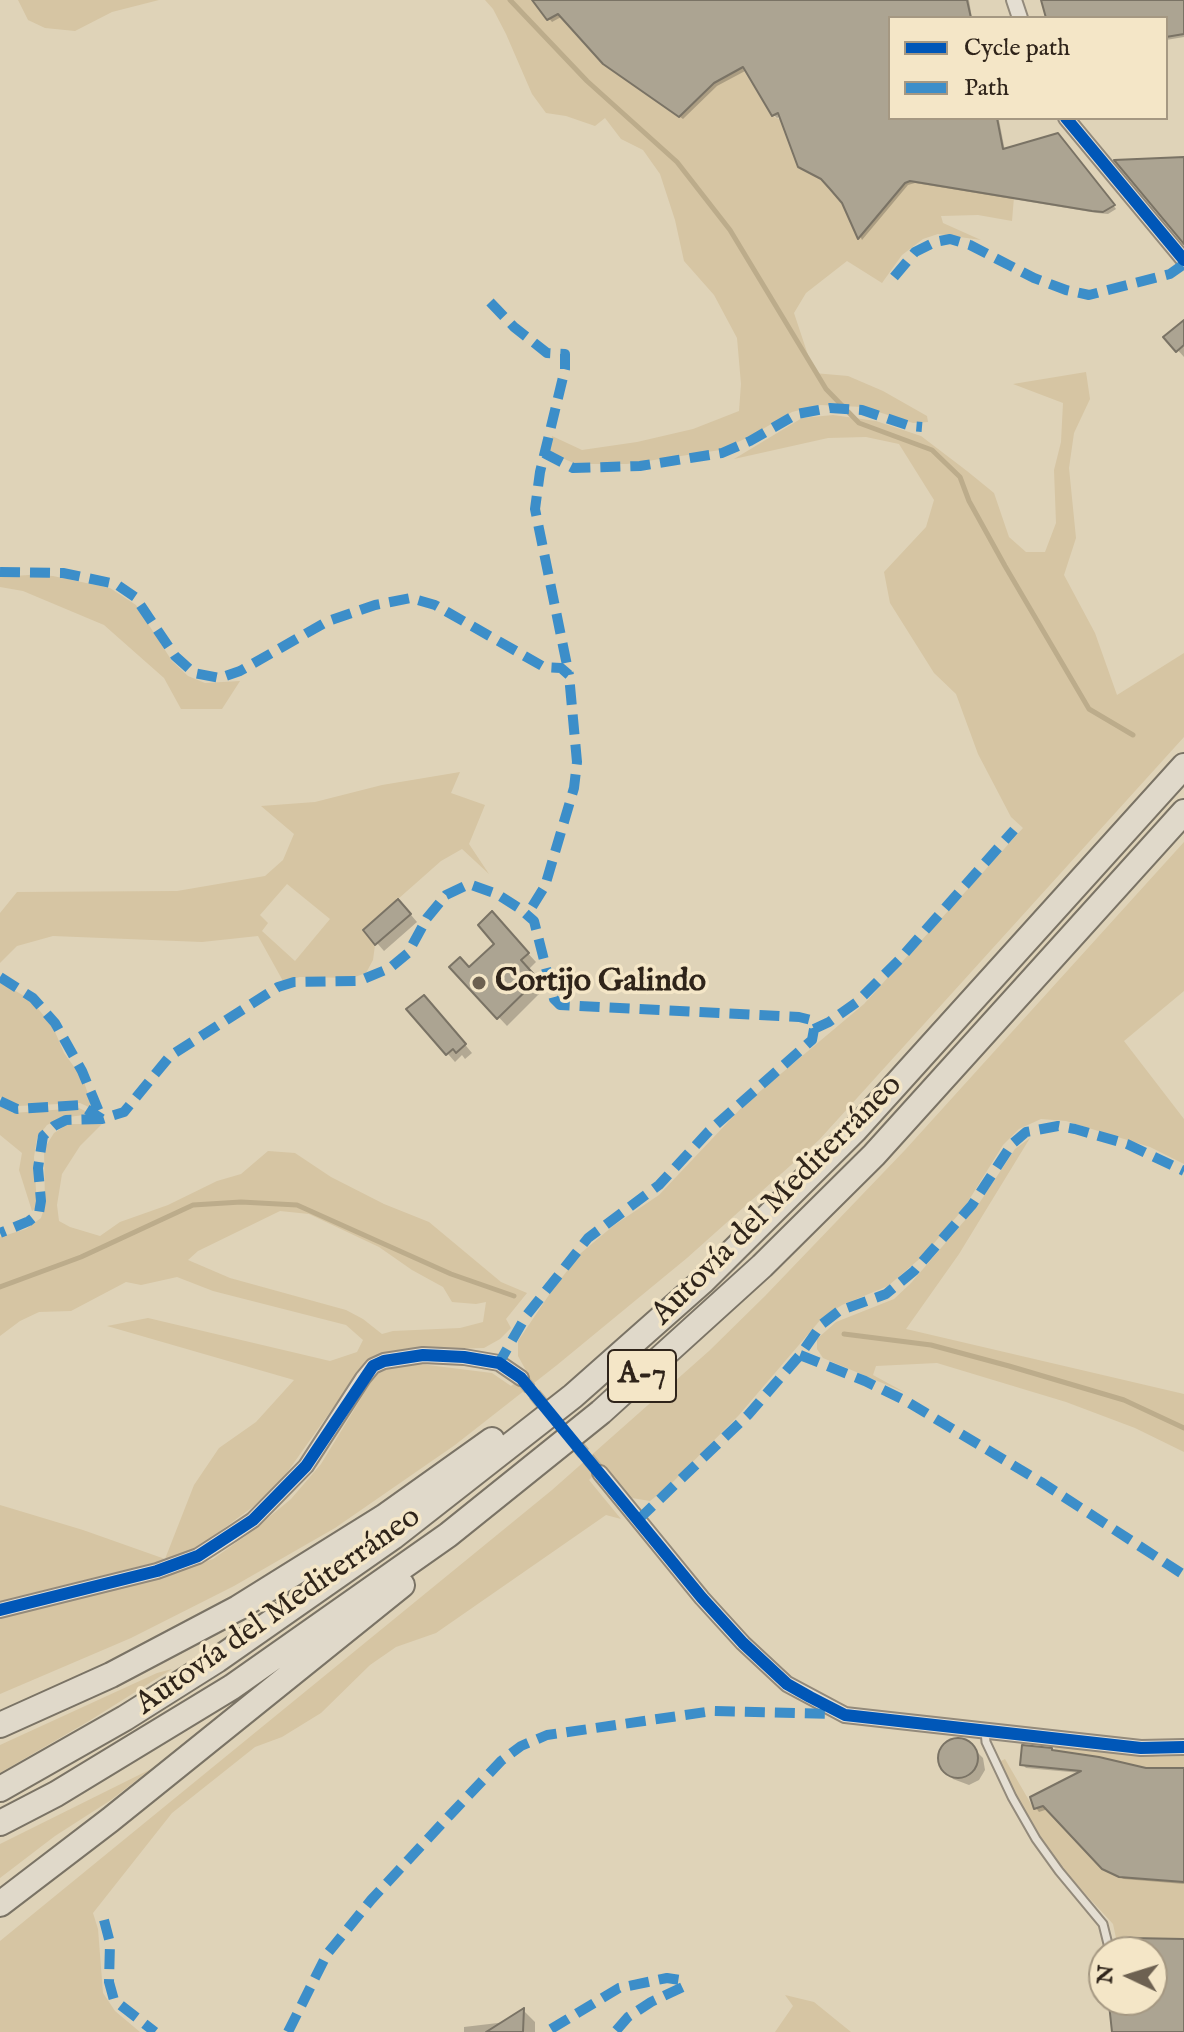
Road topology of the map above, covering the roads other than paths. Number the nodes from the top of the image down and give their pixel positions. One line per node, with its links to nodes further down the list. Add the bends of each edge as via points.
1 (1068, 120): 2 (street)
2 (1184, 260)
3 (1184, 766): 6 (highway, Autovía del Mediterráneo / A-7, via 855,1130 703,1281)
4 (1184, 812): 8 (highway, Autovía del Mediterráneo / A-7, via 874,1155 773,1255 601,1412)
5 (521, 1378): 9 (street, via 499,1363 464,1357 423,1355 384,1361 363,1378 306,1466 232,1534 198,1556 157,1571)
6 (573, 1396): 10 (highway, via 531,1412 384,1517 238,1608 111,1675); 13 (highway, Autovía del Mediterráneo / A-7, via 393,1537 217,1660)
7 (600, 1473): 11 (street, via 702,1598 787,1684 845,1715)
8 (448, 1535): 14 (highway, Autovía del Mediterráneo / A-7, via 232,1687); 15 (highway, via 398,1589)
9 (0, 1610)
10 (0, 1725)
11 (985, 1730): 12 (street, via 1141,1748); 16 (lane, via 986,1742 1036,1839 1103,1924)
12 (1184, 1747)
13 (0, 1789)
14 (0, 1823)
15 (0, 1904)
16 (1106, 1936)

